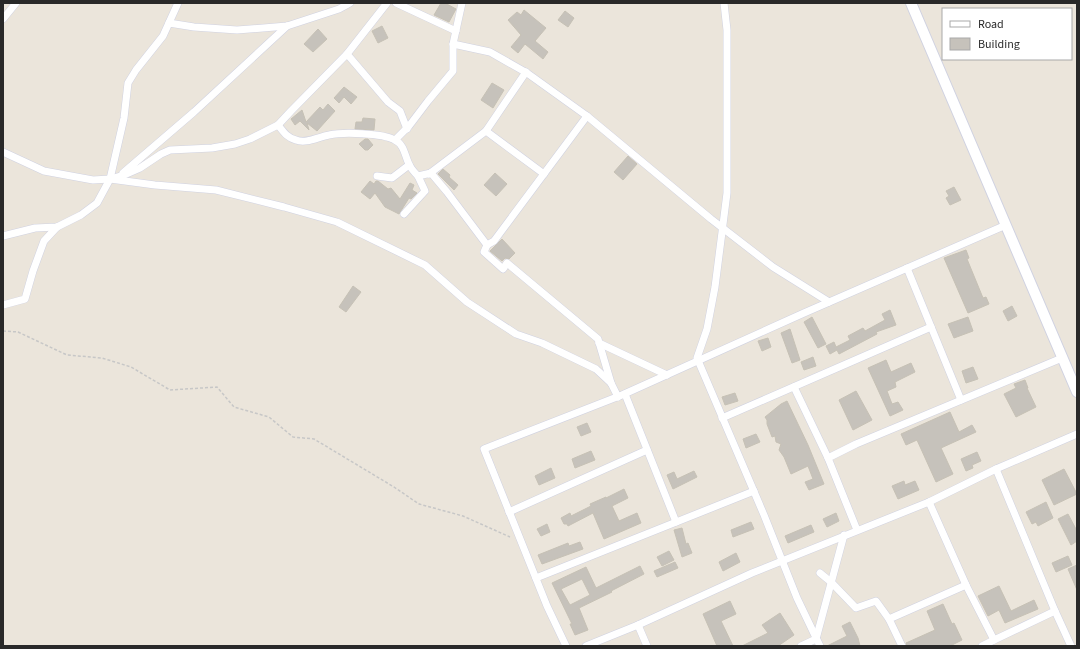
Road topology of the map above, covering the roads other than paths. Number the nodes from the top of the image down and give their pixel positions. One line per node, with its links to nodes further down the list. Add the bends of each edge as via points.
1 (16, 3): 9 (street)
2 (178, 3): 10 (street)
3 (350, 3): 11 (street)
4 (387, 3): 14 (street)
5 (396, 3): 12 (street)
6 (462, 3): 12 (street)
7 (724, 3): 31 (street, via 727,30 727,193)
8 (912, 3): 29 (street)
9 (3, 19)
10 (169, 23): 11 (street, via 237,30); 27 (street, via 163,36 128,83)
11 (287, 26): 27 (street, via 194,112)
12 (456, 31): 13 (street)
13 (453, 44): 15 (street, via 490,52); 18 (street, via 453,71)
14 (347, 54): 17 (street); 18 (street, via 388,102 400,111)
15 (526, 72): 16 (street); 19 (street)
16 (587, 116): 24 (street); 31 (street)
17 (278, 125): 20 (street, via 284,133 304,142 330,135 356,134 384,136); 27 (street, via 235,144 170,150 140,168)
18 (407, 129): 20 (street)
19 (486, 131): 23 (street); 24 (street)
20 (395, 140): 22 (street, via 402,146)
21 (3, 152): 27 (street, via 44,171 93,180)
22 (409, 165): 25 (street, via 392,178); 26 (street)
23 (429, 174): 26 (street); 33 (street, via 431,173 447,192)
24 (544, 174): 33 (street, via 494,241)
25 (377, 176)
26 (418, 176): 28 (street, via 425,191)
27 (114, 178): 30 (street, via 97,204); 42 (street, via 155,185 216,190 337,222 425,265 467,302 516,334 542,343 596,369)
28 (404, 214)
29 (1006, 226): 34 (street); 39 (street)
30 (57, 227): 32 (street, via 35,228); 36 (street, via 44,241 25,299)
31 (722, 228): 35 (street, via 772,267); 40 (street, via 715,287)
32 (3, 236)
33 (487, 245): 38 (street, via 484,252 503,268 507,263 598,339)
34 (907, 268): 35 (street); 37 (street)
35 (829, 302): 40 (street)
36 (3, 304)
37 (931, 328): 43 (street); 46 (street)
38 (599, 343): 41 (street); 42 (street)
39 (1062, 358): 44 (street); 46 (street)
40 (698, 361): 41 (street); 47 (street)
41 (667, 375): 45 (street)
42 (611, 383): 45 (street)
43 (794, 387): 47 (street); 50 (street)
44 (1077, 392)
45 (621, 395): 49 (street); 54 (street, via 484,448)
46 (961, 400): 50 (street)
47 (722, 418): 52 (street)
48 (1077, 434): 51 (street)
49 (647, 450): 54 (street); 55 (street)
50 (828, 458): 56 (street)
51 (996, 469): 53 (street); 63 (street)
52 (754, 491): 55 (street); 58 (street)
53 (929, 502): 56 (street); 62 (street)
54 (509, 512): 60 (street)
55 (676, 522): 60 (street)
56 (857, 530): 57 (street)
57 (844, 536): 58 (street); 61 (street)
58 (782, 560): 65 (street); 66 (street, via 796,598)
59 (820, 573): 61 (street)
60 (536, 578): 68 (street)
61 (832, 582): 64 (street, via 856,608 876,602); 66 (street)
62 (966, 585): 64 (street); 67 (street)
63 (1055, 611): 67 (street); 75 (street)
64 (889, 619): 73 (street)
65 (638, 625): 69 (street); 70 (street)
66 (816, 639): 71 (street); 72 (street)
67 (994, 640): 74 (street)
68 (566, 646)
69 (586, 646)
70 (647, 646)
71 (802, 646)
72 (820, 646)
73 (902, 646)
74 (982, 646)
75 (1071, 646)

